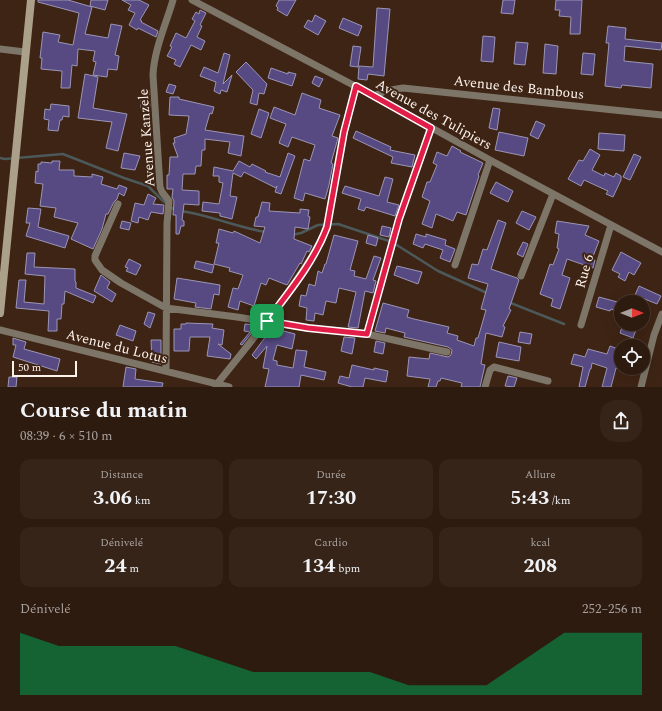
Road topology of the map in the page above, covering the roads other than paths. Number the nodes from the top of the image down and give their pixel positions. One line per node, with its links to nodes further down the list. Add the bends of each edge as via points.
1 (31, 0): 5 (street)
2 (173, 0): 17 (street, Avenue Kanzele, via 153,75 160,187 169,203)
3 (192, 0): 6 (street, Avenue des Tulipiers)
4 (0, 49): 5 (street)
5 (25, 52): 18 (street)
6 (356, 86): 7 (street, Avenue des Tulipiers); 20 (street, via 344,132 324,236 308,264)
7 (374, 96): 8 (street, Avenue des Bambous, via 403,88); 9 (street, Avenue des Tulipiers)
8 (662, 115)
9 (431, 128): 10 (street, Avenue des Tulipiers); 23 (street, via 393,238)
10 (490, 160): 11 (street, Avenue des Tulipiers); 15 (street)
11 (553, 194): 13 (street, Avenue des Tulipiers); 16 (street)
12 (118, 204): 17 (street, via 95,260 102,270 121,283)
13 (611, 225): 14 (street, Avenue des Tulipiers); 21 (street, Rue 6)
14 (662, 252)
15 (455, 265)
16 (521, 276)
17 (166, 308): 20 (street); 25 (street, Avenue Kanzele)
18 (0, 313)
19 (662, 314): 30 (street)
20 (267, 321): 23 (street); 27 (street)
21 (582, 325)
22 (0, 330): 25 (street, Avenue du Lotus)
23 (367, 334): 24 (street)
24 (447, 352)
25 (166, 371): 27 (street, Avenue du Lotus)
26 (548, 381): 29 (street, via 494,367 490,370)
27 (217, 385): 28 (street, Avenue du Lotus)
28 (229, 387)
29 (485, 387)
30 (641, 387)

